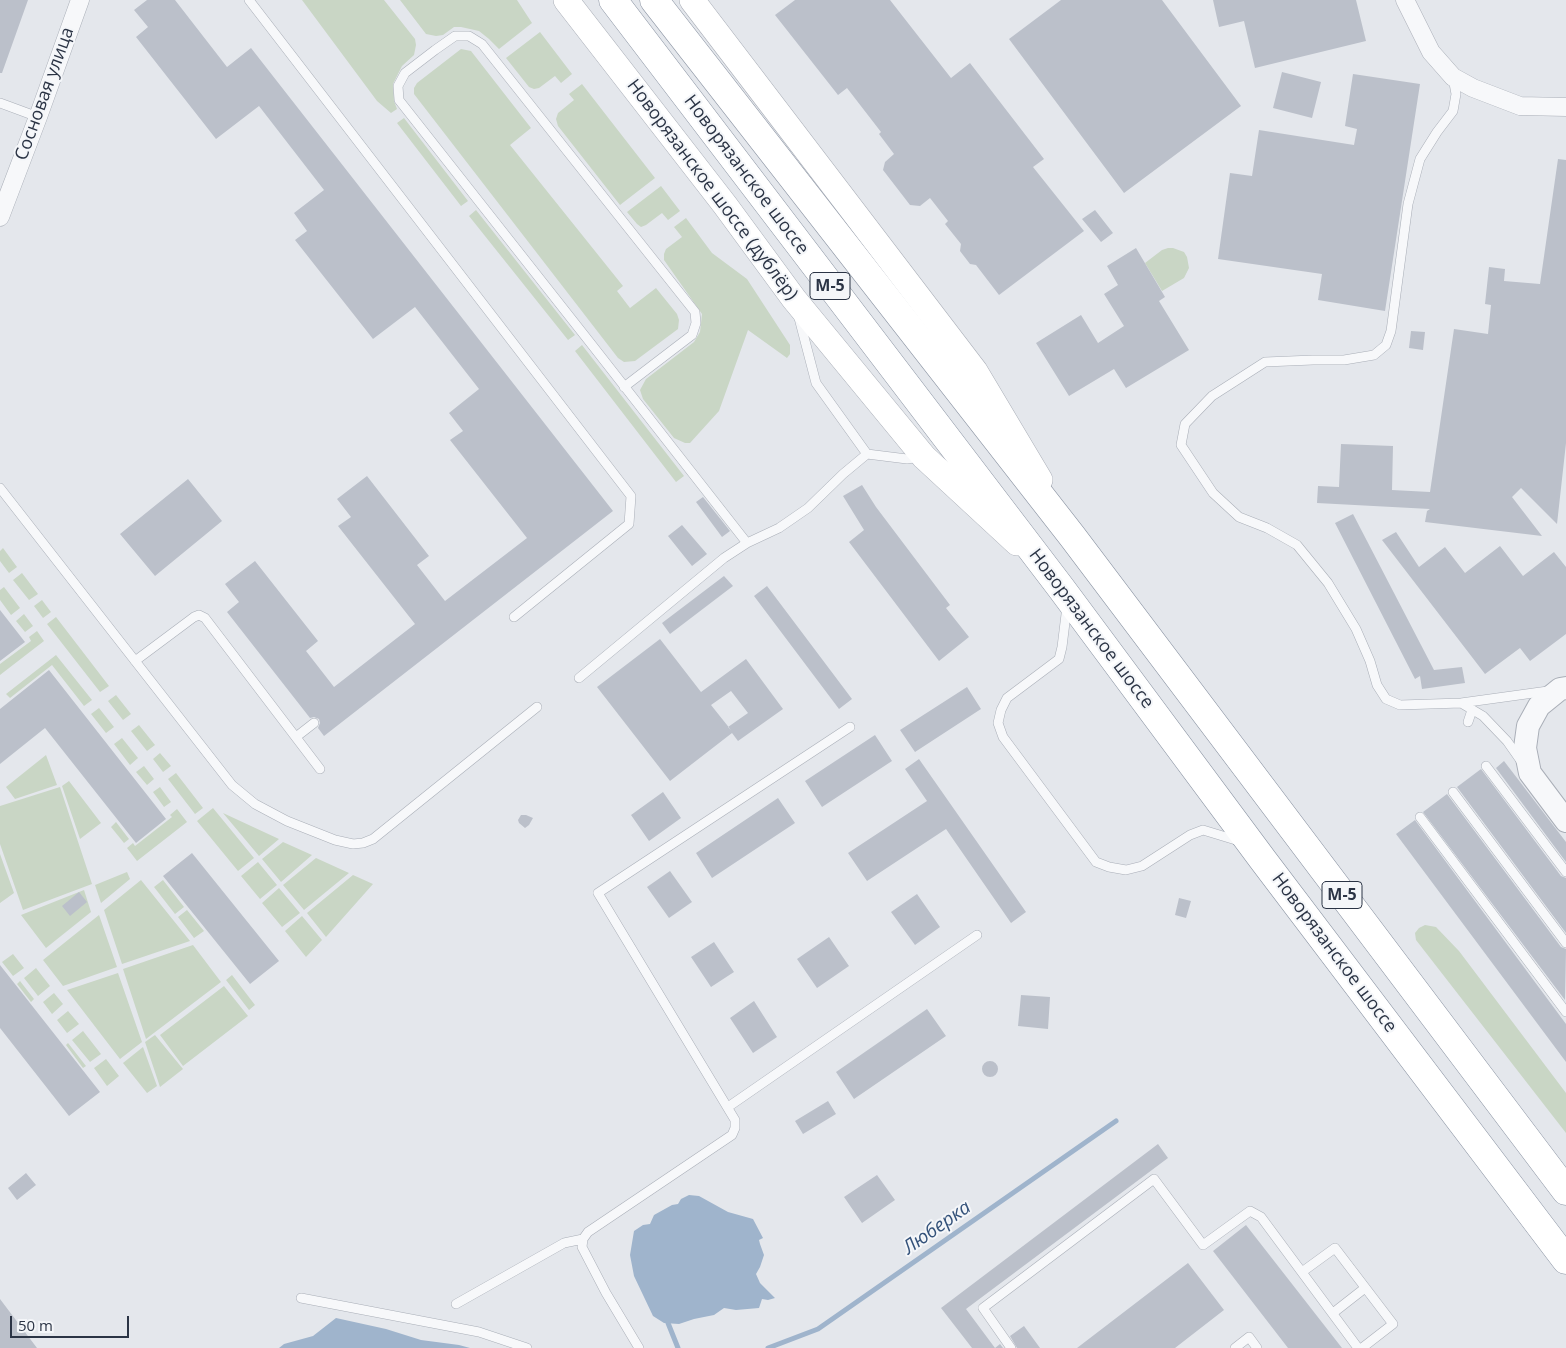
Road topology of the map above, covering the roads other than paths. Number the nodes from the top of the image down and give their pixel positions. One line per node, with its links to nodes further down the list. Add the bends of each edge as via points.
1 (80, 0): 11 (street, Сосновая улица)
2 (249, 0): 21 (lane, via 631,496 629,524)
3 (566, 0): 13 (main road, Новорязанское шоссе (дублёр))
4 (613, 0): 20 (highway, Новорязанское шоссе / М-5)
5 (654, 0): 18 (highway, Новорязанское шоссе / М-5)
6 (692, 0): 18 (main road, via 975,371)
7 (1404, 0): 8 (street, via 1431,52)
8 (1453, 78): 10 (street, via 1520,106); 25 (lane, via 1456,94 1453,112 1420,160 1408,204 1391,331 1386,345 1374,354 1344,360 1265,362 1212,396 1185,424 1181,445 1213,492 1239,518 1297,545 1328,583 1356,629 1377,685 1386,699 1400,705)
9 (0, 103): 11 (lane)
10 (1566, 107)
11 (38, 117): 12 (street, Сосновая улица)
12 (0, 217)
13 (794, 299): 15 (lane, via 816,383); 16 (main road, Новорязанское шоссе (дублёр))
14 (624, 387): 14 (lane, via 399,100 398,86 405,73 455,36 469,36 482,44 695,312 692,335); 19 (lane)
15 (867, 454): 16 (lane, via 907,459); 19 (lane, via 808,508 780,528)
16 (924, 457): 20 (main road, Новорязанское шоссе (дублёр))
17 (0, 488): 22 (lane)
18 (1072, 536): 44 (highway, Новорязанское шоссе / М-5)
19 (747, 543): 23 (lane, via 724,558)
20 (1054, 580): 38 (highway, Новорязанское шоссе / М-5); 38 (lane, via 1067,607 1059,659 1007,698 998,723 1008,745 1096,862 1126,870 1142,866 1190,834 1203,830 1239,841)
21 (514, 616)
22 (135, 661): 26 (lane, via 232,785 256,804 287,820 353,844 373,839); 31 (lane, via 199,615 205,618)
23 (579, 678)
24 (1563, 688): 25 (lane); 34 (street, via 1539,706 1528,726 1526,748)
25 (1460, 704): 27 (lane)
26 (537, 707)
27 (1472, 710): 28 (lane); 34 (lane, via 1507,741)
28 (1468, 722)
29 (314, 723): 31 (lane)
30 (850, 727): 43 (lane, via 598,893)
31 (296, 737): 33 (lane)
32 (1486, 766): 39 (lane)
33 (320, 769)
34 (1530, 773): 37 (street)
35 (1453, 792): 41 (lane)
36 (1420, 817): 42 (lane)
37 (1566, 821)
38 (1263, 860): 46 (highway, Новорязанское шоссе / М-5)
39 (1566, 872)
40 (977, 936): 43 (lane)
41 (1566, 943)
42 (1565, 1010)
43 (728, 1107): 45 (lane, via 735,1120 732,1135 588,1232)
44 (1566, 1191)
45 (583, 1239): 50 (lane, via 564,1243); 53 (lane, via 582,1246 606,1293)
46 (1566, 1260)
47 (1302, 1272): 48 (lane, via 1335,1248); 51 (lane); 54 (lane, via 1261,1217 1250,1211 1204,1245 1154,1179 983,1308)
48 (1365, 1288): 51 (lane); 57 (lane, via 1393,1324)
49 (301, 1298): 52 (lane, via 479,1332)
50 (456, 1304)
51 (1333, 1313): 57 (lane)
52 (527, 1348)
53 (639, 1348)
54 (1011, 1348)
55 (1235, 1348): 56 (lane, via 1249,1338)
56 (1257, 1348)
57 (1360, 1348)

